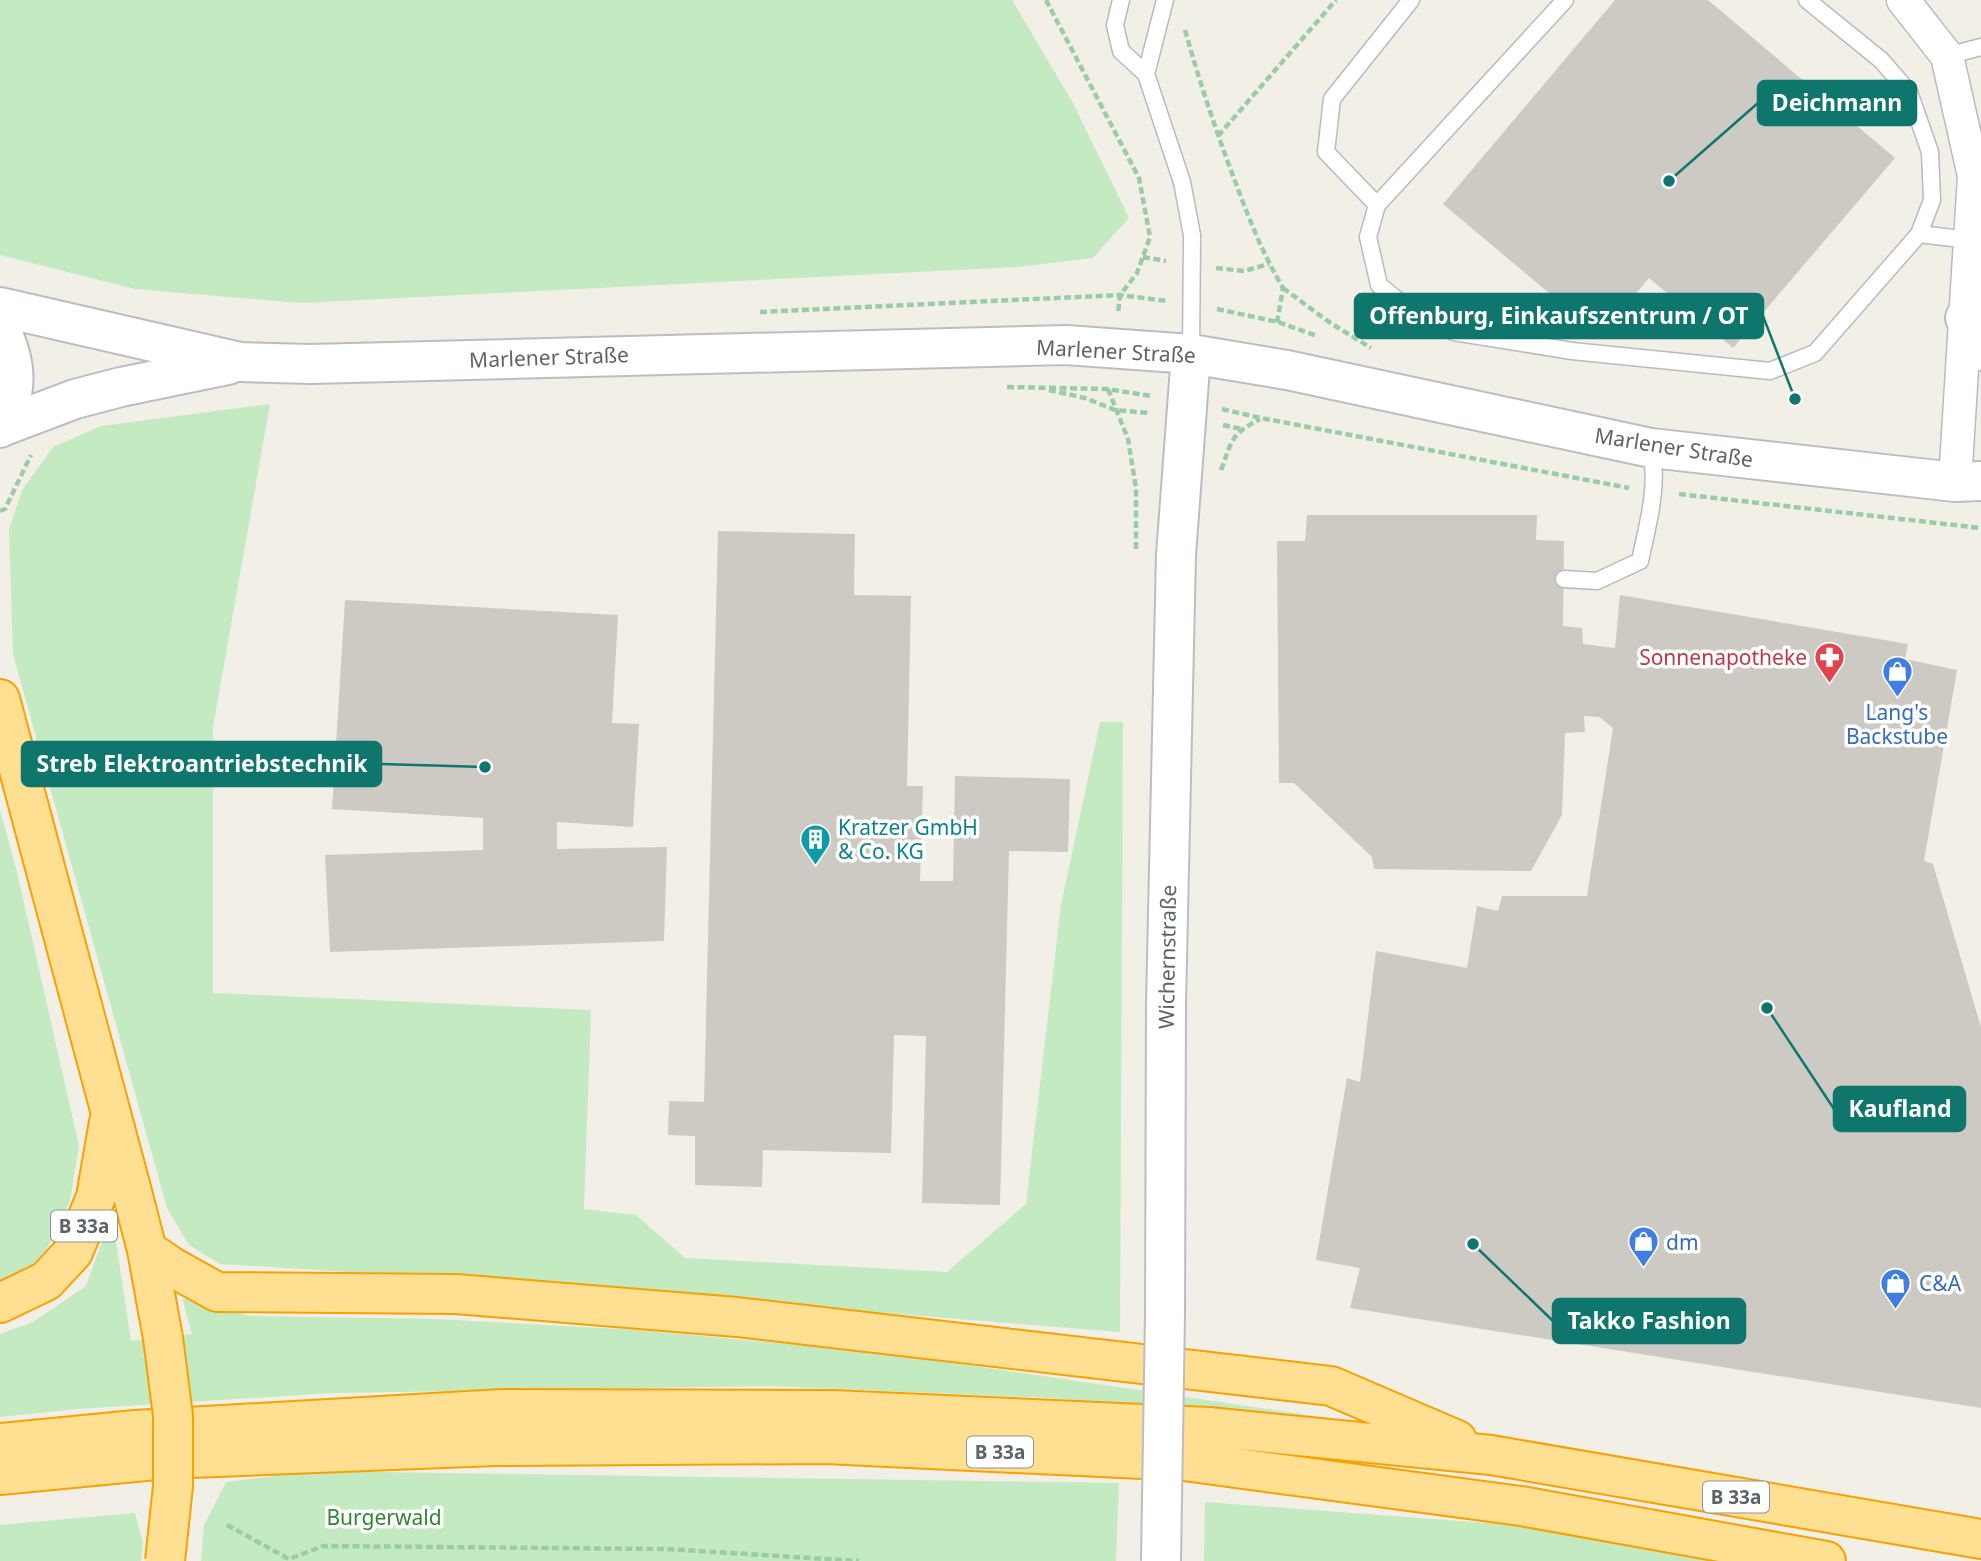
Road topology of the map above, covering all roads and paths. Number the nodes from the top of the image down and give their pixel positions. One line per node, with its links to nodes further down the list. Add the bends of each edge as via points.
1 (1046, 0): 17 (path, via 1139,178 1150,237 1137,273)
2 (1121, 0): 11 (lane, via 1115,25 1121,51)
3 (1336, 0): 12 (path)
4 (1411, 0): 13 (lane, via 1332,99 1326,152)
5 (1565, 0): 13 (lane)
6 (1807, 0): 14 (lane, via 1881,60 1909,92 1930,152 1932,200)
7 (1903, 0): 10 (street)
8 (1164, 5): 11 (lane); 12 (path, via 1184,24)
9 (1981, 47): 10 (lane)
10 (1947, 56): 15 (street, via 1974,176)
11 (1146, 74): 18 (lane, via 1182,182 1192,235)
12 (1217, 137): 16 (path, via 1256,237)
13 (1377, 205): 14 (lane, via 1368,237 1378,285 1419,318 1454,332 1572,351 1770,371 1815,353)
14 (1919, 234): 15 (lane)
15 (1970, 240): 23 (street)
16 (1283, 288): 21 (path); 25 (path, via 1378,355)
17 (1120, 295): 18 (path); 20 (path)
18 (1192, 304): 21 (path); 26 (lane)
19 (0, 307): 27 (street, Marlener Straße)
20 (747, 313)
21 (1278, 322): 24 (path)
22 (0, 328): 30 (street, via 14,374 11,401)
23 (1973, 334): 34 (street)
24 (1319, 336)
25 (1366, 352)
26 (1191, 354): 27 (street, Marlener Straße, via 1066,345); 29 (street, Wichernstraße); 32 (street, Marlener Straße, via 1287,370)
27 (240, 362): 30 (street, Marlener Straße, via 109,390)
28 (1000, 387): 29 (path, via 1038,388 1115,410)
29 (1187, 417): 31 (path); 49 (street, Wichernstraße, bridge, via 1174,609)
30 (0, 428)
31 (1241, 429)
32 (1651, 448): 34 (street, Marlener Straße); 36 (lane, via 1654,491 1640,561 1597,581)
33 (31, 454): 35 (path)
34 (1968, 481)
35 (0, 511)
36 (1564, 579)
37 (0, 699): 38 (highway)
38 (111, 1110): 39 (highway); 40 (highway, B 33a, via 96,1197 73,1252 46,1281)
39 (147, 1250): 42 (highway, via 217,1292 456,1294 737,1317 1331,1385); 47 (highway, bridge, via 173,1416 173,1486)
40 (0, 1303)
41 (0, 1443): 42 (highway, B 33a, via 135,1430 502,1409 819,1410 1209,1427)
42 (1491, 1455): 45 (highway, B 33a)
43 (0, 1475): 50 (highway, B 33a, via 166,1459 495,1446 825,1444 1170,1460 1521,1506)
44 (227, 1525): 46 (path)
45 (1981, 1539)
46 (289, 1560): 48 (path, via 323,1546 667,1549)
47 (165, 1561)
48 (859, 1561)
49 (1161, 1561)
50 (1826, 1561)

